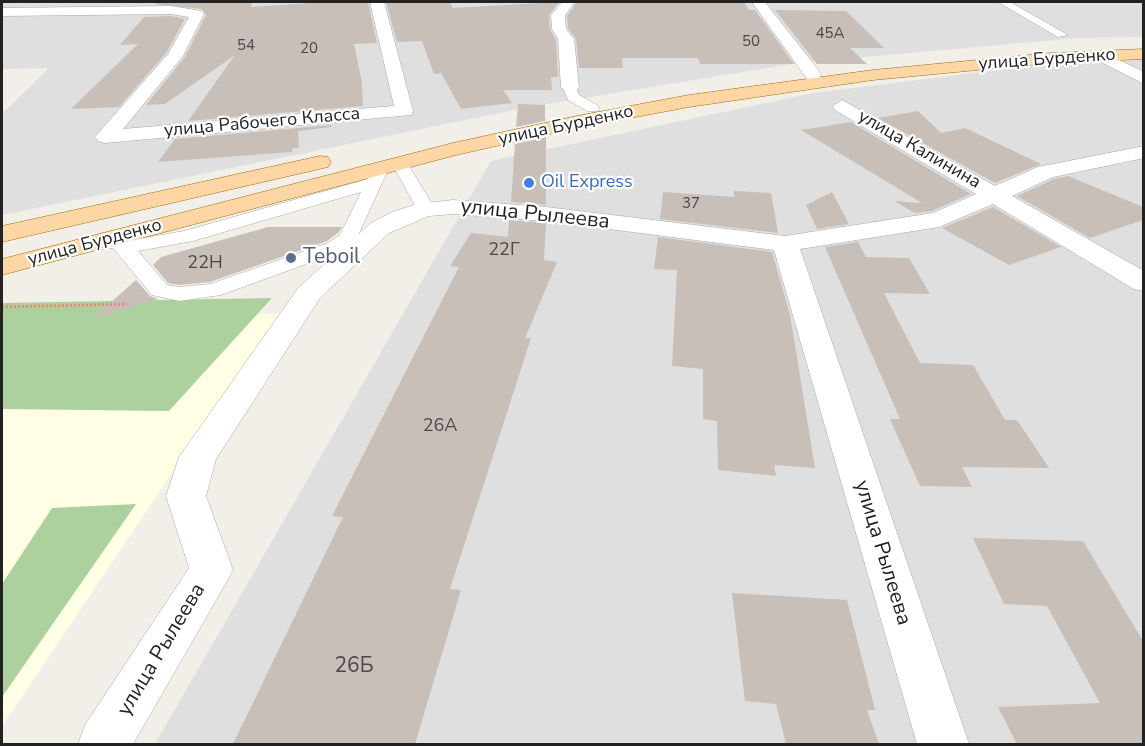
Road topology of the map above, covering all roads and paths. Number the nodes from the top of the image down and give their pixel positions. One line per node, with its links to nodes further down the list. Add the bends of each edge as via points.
1 (376, 2): 5 (street, улица Рабочего Класса, via 404,111 105,137 175,56 197,14 171,10)
2 (568, 2): 12 (street, via 558,15 559,29 566,39)
3 (759, 2): 10 (street)
4 (1003, 2): 6 (lane)
5 (2, 12)
6 (1062, 35)
7 (1143, 47): 10 (main road, улица Бурденко, via 1029,52)
8 (1143, 54): 9 (main road, улица Бурденко)
9 (1101, 56): 11 (street); 18 (main road, улица Бурденко, via 873,75 689,101 566,125)
10 (813, 75): 14 (main road, улица Бурденко)
11 (1143, 79)
12 (570, 88): 14 (lane, via 573,97)
13 (842, 106): 19 (street, улица Калинина)
14 (592, 108): 21 (main road, улица Бурденко, via 257,176)
15 (1143, 152): 16 (street)
16 (1118, 156): 17 (street); 19 (street, via 1046,172)
17 (1143, 167)
18 (386, 171): 20 (lane); 22 (lane, via 186,237 131,246); 22 (lane, via 348,238 335,247 213,290 180,294 160,290); 24 (main road, улица Бурденко)
19 (996, 195): 23 (street, via 939,220); 26 (street, улица Калинина)
20 (426, 209): 23 (street, улица Рылеева, via 453,207 546,214); 27 (street, улица Рылеева, via 380,228 309,293 198,457 186,496 211,570)
21 (2, 234)
22 (118, 241): 24 (lane)
23 (786, 244): 28 (street, улица Рылеева)
24 (71, 248): 25 (main road, улица Бурденко)
25 (2, 267)
26 (1143, 283)
27 (104, 744)
28 (943, 744)

